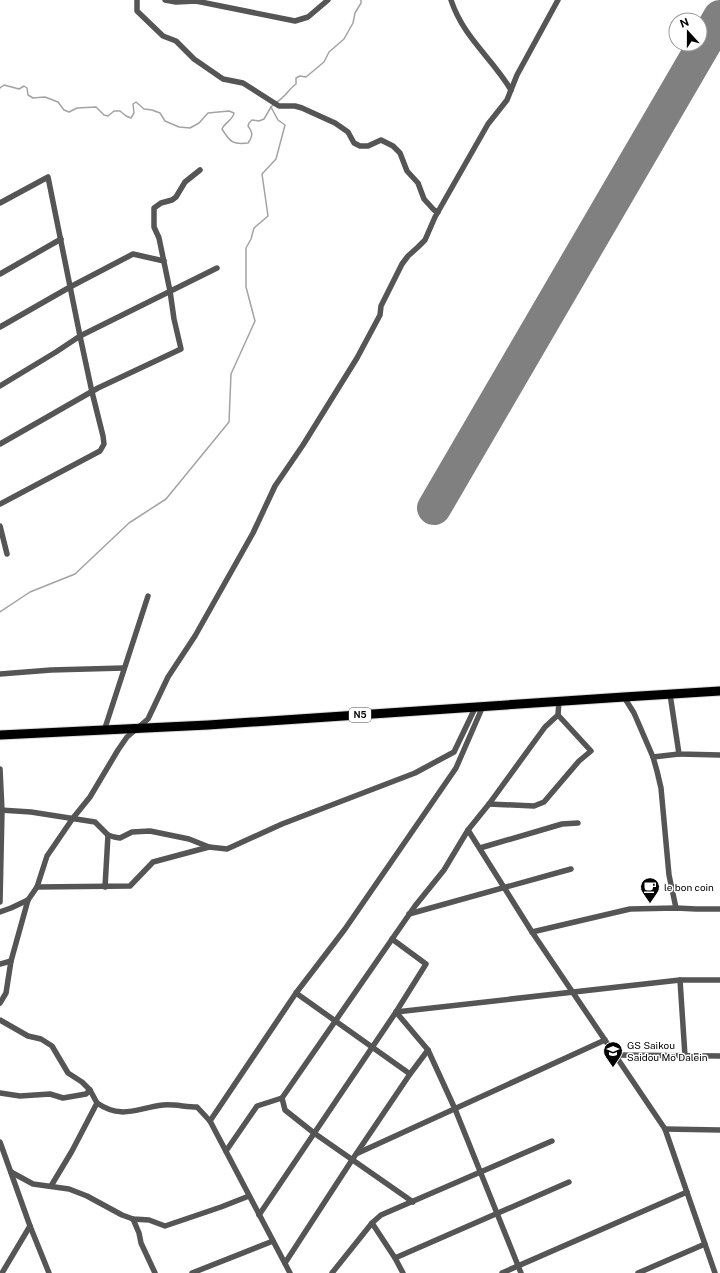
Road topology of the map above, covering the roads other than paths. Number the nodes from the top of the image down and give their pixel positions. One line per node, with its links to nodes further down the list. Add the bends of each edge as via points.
1 (137, 0): 9 (street, via 137,11 143,18 163,36 176,41 194,59 223,79 243,83 279,106 302,108 335,123 348,132 354,143 360,146 368,146 381,140 393,146 400,153 407,171 418,184 424,199)
2 (165, 0): 3 (street, via 196,2 295,21 308,17)
3 (328, 0)
4 (451, 0): 6 (street, via 455,12 472,40)
5 (558, 0): 6 (street)
6 (511, 90): 9 (street, via 507,100 488,124)
7 (200, 170): 11 (street, via 185,182 176,197 154,208 154,228)
8 (0, 203): 10 (street, via 48,177)
9 (438, 212): 33 (street, via 425,240 402,264 381,306 380,315 357,358 275,486 253,533 195,636 168,677 148,720)
10 (61, 239): 13 (street); 14 (street)
11 (164, 261): 14 (street, via 133,254); 15 (street)
12 (218, 268): 15 (street)
13 (0, 274)
14 (70, 287): 16 (street); 17 (street)
15 (170, 291): 17 (street); 19 (street, via 181,349)
16 (0, 327)
17 (80, 336): 18 (street); 19 (street)
18 (0, 386)
19 (92, 392): 20 (street); 21 (street, via 103,436 104,444 100,451)
20 (0, 444)
21 (0, 504)
22 (0, 526): 23 (street)
23 (8, 554)
24 (148, 596): 25 (street)
25 (124, 668): 26 (street); 34 (street)
26 (0, 674)
27 (720, 691): 28 (highway, N5)
28 (670, 694): 29 (highway, N5); 36 (street)
29 (624, 696): 30 (highway, N5); 38 (street)
30 (559, 701): 31 (highway, N5); 32 (street)
31 (479, 706): 33 (highway, N5); 46 (street, via 454,752 422,769 282,824 227,849); 65 (street, via 456,768 345,930)
32 (558, 715): 40 (street, via 545,727); 40 (street, via 592,751 579,760 544,802 534,806)
33 (135, 729): 34 (highway, N5); 42 (street)
34 (104, 730): 35 (highway, N5)
35 (0, 735)
36 (679, 754): 37 (street); 38 (street)
37 (720, 755)
38 (653, 757): 54 (street, via 661,788 667,856)
39 (0, 769): 41 (street)
40 (489, 804): 44 (street)
41 (1, 810): 42 (street); 53 (street)
42 (73, 818): 45 (street, via 95,822); 49 (street, via 47,856)
43 (578, 822): 47 (street, via 562,824)
44 (468, 830): 47 (street); 57 (street, via 444,870)
45 (108, 835): 46 (street, via 120,838 132,832 150,831); 50 (street)
46 (209, 847): 50 (street, via 153,862 130,886)
47 (480, 848): 51 (street)
48 (571, 869): 51 (street)
49 (37, 887): 50 (street); 52 (street)
50 (105, 887)
51 (504, 887): 57 (street); 58 (street)
52 (28, 900): 56 (street); 60 (street)
53 (0, 902)
54 (676, 908): 55 (street); 58 (street, via 630,909)
55 (720, 909)
56 (0, 912)
57 (409, 914): 59 (street)
58 (532, 932): 64 (street)
59 (392, 939): 67 (street, via 426,964); 69 (street)
60 (11, 961): 61 (street); 66 (street, via 6,992)
61 (0, 964)
62 (680, 980): 63 (street); 64 (street); 74 (street)
63 (720, 980)
64 (572, 992): 67 (street); 70 (street)
65 (296, 993): 69 (street); 82 (street)
66 (0, 1003)
67 (396, 1012): 71 (street); 72 (street)
68 (0, 1020): 77 (street, via 52,1046 68,1074)
69 (335, 1021): 71 (street); 79 (street)
70 (605, 1040): 73 (street); 81 (street)
71 (372, 1047): 76 (street); 85 (street)
72 (428, 1050): 76 (street); 81 (street)
73 (615, 1055): 74 (street); 83 (street)
74 (685, 1056): 75 (street)
75 (720, 1056)
76 (410, 1074): 89 (street)
77 (90, 1090): 78 (street, via 86,1094 63,1098 50,1094 20,1096); 80 (street)
78 (0, 1093)
79 (282, 1098): 85 (street, via 285,1110); 88 (street, via 257,1106)
80 (97, 1103): 82 (street, via 114,1112 164,1105 197,1107); 94 (street)
81 (455, 1109): 89 (street); 92 (street)
82 (210, 1121): 88 (street)
83 (665, 1129): 84 (street); 95 (street)
84 (720, 1130)
85 (314, 1133): 90 (street); 99 (street)
86 (552, 1141): 92 (street)
87 (0, 1142): 91 (street)
88 (226, 1151): 96 (street)
89 (358, 1153): 90 (street)
90 (352, 1160): 97 (street); 106 (street)
91 (11, 1172): 94 (street, via 33,1184); 102 (street)
92 (481, 1172): 97 (street); 98 (street)
93 (569, 1182): 98 (street)
94 (51, 1186): 100 (street, via 87,1196)
95 (687, 1192): 104 (street); 107 (street)
96 (249, 1196): 99 (street); 100 (street, via 165,1226 149,1220)
97 (413, 1202): 101 (street, via 381,1215)
98 (498, 1214): 105 (street); 107 (street)
99 (259, 1215): 103 (street)
100 (133, 1219): 110 (street)
101 (372, 1223): 105 (street); 113 (street)
102 (30, 1226): 108 (street); 109 (street)
103 (273, 1241): 106 (street); 111 (street)
104 (705, 1244): 117 (street); 118 (street)
105 (396, 1258): 114 (street)
106 (285, 1263): 112 (street)
107 (518, 1266): 115 (street); 116 (street)
108 (2, 1273)
109 (49, 1273)
110 (155, 1273)
111 (192, 1273)
112 (290, 1273)
113 (332, 1273)
114 (403, 1273)
115 (502, 1273)
116 (521, 1273)
117 (638, 1273)
118 (715, 1273)

